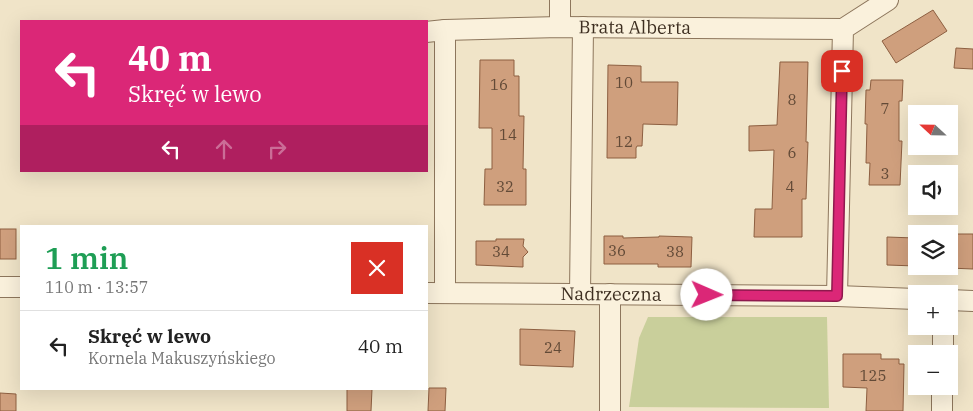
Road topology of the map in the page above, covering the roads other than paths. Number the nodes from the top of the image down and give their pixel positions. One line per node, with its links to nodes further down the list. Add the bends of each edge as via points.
1 (560, 0): 3 (street)
2 (888, 0): 5 (street)
3 (560, 27): 4 (street, Brata Alberta); 6 (street, Brata Alberta)
4 (583, 27): 5 (street, Brata Alberta); 10 (street)
5 (843, 29): 12 (street)
6 (436, 31): 9 (street)
7 (0, 287): 8 (street)
8 (20, 287)
9 (435, 293): 10 (street, Nadrzeczna)
10 (580, 294): 11 (street, Nadrzeczna)
11 (610, 294): 12 (street, Nadrzeczna); 17 (street)
12 (837, 296): 13 (street, Nadrzeczna)
13 (908, 299)
14 (958, 300): 15 (street)
15 (973, 301)
16 (942, 395): 18 (street)
17 (610, 411)
18 (942, 411)

